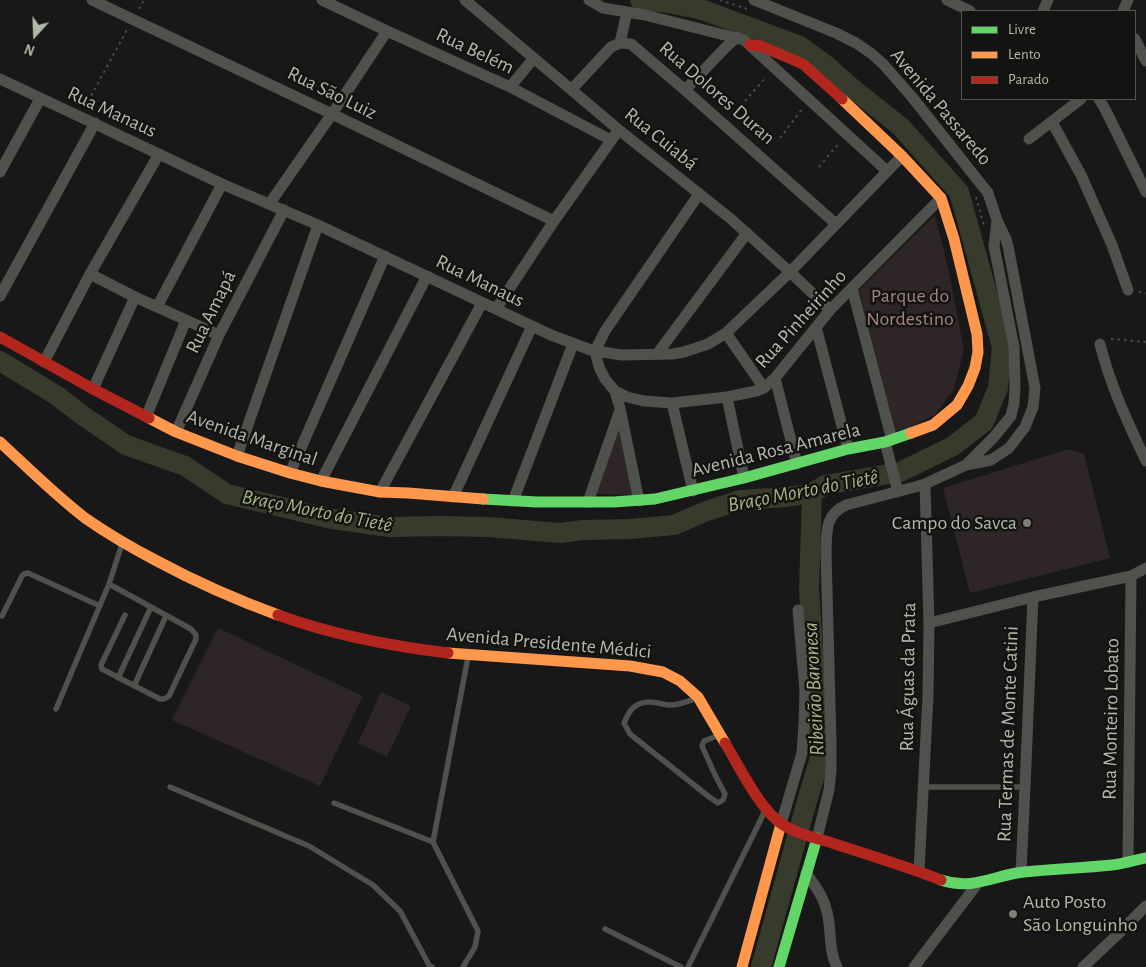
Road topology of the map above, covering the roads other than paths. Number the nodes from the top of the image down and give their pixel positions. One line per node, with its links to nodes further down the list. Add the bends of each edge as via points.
1 (92, 0): 23 (street, Rua São Luiz)
2 (322, 0): 9 (street, Rua Belém)
3 (465, 0): 14 (street, Rua Cuiabá)
4 (590, 0): 8 (street, via 603,8)
5 (754, 0): 39 (street, Avenida Passaredo, via 836,33 884,64 988,193)
6 (946, 0): 7 (street)
7 (967, 6)
8 (627, 12): 10 (street); 12 (street)
9 (386, 32): 17 (street, Rua Belém); 23 (street)
10 (737, 38): 13 (street); 19 (street)
11 (1136, 41): 15 (street)
12 (620, 42): 18 (street, via 611,47); 19 (street, Rua Dolores Duran, via 636,48)
13 (750, 45): 30 (street, via 761,46 804,64); 31 (street)
14 (534, 58): 17 (street); 18 (street, Rua Cuiabá)
15 (1146, 61)
16 (0, 79): 20 (street, Rua Manaus)
17 (510, 87): 28 (street, Rua Belém)
18 (572, 89): 26 (street, Rua Cuiabá)
19 (685, 90): 42 (street, Rua Dolores Duran)
20 (40, 99): 25 (street, Rua Manaus); 32 (street)
21 (1080, 100): 24 (street)
22 (1100, 100): 34 (street)
23 (332, 114): 37 (street); 40 (street, Rua São Luiz)
24 (1052, 122): 27 (street); 49 (street, via 1081,175 1112,244)
25 (95, 123): 29 (street, Rua Manaus); 50 (street)
26 (619, 130): 28 (street); 35 (street, Rua Cuiabá)
27 (1029, 139)
28 (611, 140): 40 (street)
29 (159, 154): 33 (street, Rua Manaus); 46 (street)
30 (902, 156): 31 (street, Rua Manaus); 36 (street)
31 (888, 171): 42 (street, Rua Manaus)
32 (0, 172)
33 (222, 184): 37 (street, Rua Manaus); 53 (street)
34 (1146, 192)
35 (699, 194): 43 (street, Rua Cuiabá); 64 (street, via 605,332)
36 (941, 198): 48 (street, Rua Pinheirinho); 76 (street, via 976,334 978,352 975,368 957,405 933,425)
37 (270, 204): 38 (street, Rua Manaus)
38 (284, 210): 41 (street, Rua Manaus); 60 (street, Rua Amapá)
39 (997, 220): 82 (street, Avenida Passaredo, via 994,246 1014,347 1014,403 1010,416 994,437); 82 (street, Avenida Passaredo, via 1008,246 1035,388 1033,407 1025,427 1009,448 991,460)
40 (554, 221): 54 (street)
41 (318, 224): 44 (street, Rua Manaus); 79 (street)
42 (836, 224): 45 (street, Rua Manaus)
43 (747, 234): 45 (street, Rua Cuiabá); 65 (street)
44 (385, 256): 47 (street, Rua Manaus); 83 (street)
45 (790, 272): 55 (street, Rua Cuiabá); 59 (street, Rua Manaus)
46 (90, 274): 51 (street); 66 (street)
47 (427, 276): 52 (street, Rua Manaus); 85 (street)
48 (852, 288): 55 (street, Rua Pinheirinho); 76 (street, Avenida Rosa Amarela)
49 (1128, 290)
50 (0, 296)
51 (135, 297): 53 (street); 69 (street)
52 (482, 303): 54 (street, Rua Manaus); 88 (street)
53 (157, 307): 56 (street)
54 (496, 309): 57 (street, Rua Manaus)
55 (830, 310): 58 (street, Rua Pinheirinho)
56 (186, 320): 60 (street); 74 (street)
57 (532, 326): 62 (street, Rua Manaus); 90 (street)
58 (816, 327): 67 (street, Rua Pinheirinho); 78 (street)
59 (726, 333): 65 (street, Rua Manaus, via 694,349); 68 (street)
60 (219, 336): 75 (street, Rua Amapá)
61 (0, 337): 66 (street, Avenida Marginal)
62 (573, 344): 64 (street, Rua Manaus); 92 (street)
63 (1100, 344): 80 (street, via 1115,392)
64 (595, 352): 65 (street, Rua Manaus); 70 (street, via 601,372)
65 (657, 354)
66 (44, 362): 69 (street, Avenida Marginal)
67 (775, 378): 68 (street, Rua Pinheirinho); 81 (street)
68 (764, 388): 71 (street, Rua Pinheirinho)
69 (93, 389): 74 (street, Avenida Marginal)
70 (615, 391): 72 (street, Rua Pinheirinho, via 644,401); 73 (street)
71 (727, 397): 72 (street, Rua Pinheirinho); 84 (street)
72 (672, 403): 87 (street)
73 (620, 408): 91 (street); 93 (street)
74 (146, 417): 75 (street, Avenida Marginal)
75 (176, 432): 79 (street, Avenida Marginal)
76 (889, 441): 78 (street, Avenida Rosa Amarela); 89 (street)
77 (2, 444): 94 (street, Avenida Presidente Médici, via 63,500)
78 (848, 449): 81 (street, Avenida Rosa Amarela)
79 (237, 456): 83 (street, Avenida Marginal)
80 (1146, 461)
81 (798, 464): 84 (street, Avenida Rosa Amarela)
82 (966, 464): 86 (street, Avenida Passaredo)
83 (290, 473): 85 (street, Avenida Marginal)
84 (744, 478): 87 (street, Avenida Rosa Amarela)
85 (321, 481): 88 (street, Avenida Marginal)
86 (926, 484): 89 (street, Avenida Passaredo); 105 (street, Rua Águas da Prata)
87 (693, 491): 91 (street, Avenida Rosa Amarela)
88 (380, 492): 90 (street, Avenida Marginal)
89 (898, 492): 118 (street, Avenida Passaredo, via 838,508 829,522 826,551 831,770 829,790)
90 (453, 497): 92 (street, Avenida Marginal)
91 (639, 500): 93 (street, Avenida Rosa Amarela)
92 (513, 501): 93 (street, Avenida Rosa Amarela)
93 (588, 502)
94 (123, 542): 97 (lane); 106 (street, Avenida Presidente Médici, via 201,583 301,624 406,648)
95 (1146, 568): 96 (street)
96 (1131, 576): 98 (street); 121 (street, Rua Monteiro Lobato)
97 (109, 584): 99 (lane); 100 (lane)
98 (1032, 597): 105 (street); 114 (street, Rua Termas de Monte Catini)
99 (100, 606): 103 (lane, via 28,573 22,576); 110 (lane)
100 (151, 607): 104 (lane); 107 (lane)
101 (798, 610): 117 (street, via 805,691 804,723 802,754)
102 (125, 615): 107 (lane, via 101,667)
103 (2, 616)
104 (166, 616): 108 (lane); 108 (lane, via 194,631 196,638 167,698 160,699)
105 (929, 623): 113 (street, Rua Águas da Prata)
106 (468, 655): 109 (street, Avenida Presidente Médici, via 646,668 667,674); 119 (lane)
107 (118, 678): 108 (lane)
108 (134, 686)
109 (698, 697): 111 (street, Avenida Presidente Médici); 111 (lane, via 682,704 650,702 637,705 629,711 624,724 637,740 718,803 725,794 702,746 704,741)
110 (56, 709)
111 (720, 734): 116 (street, Avenida Presidente Médici)
112 (170, 787): 128 (lane, via 309,846 373,885 400,911)
113 (923, 787): 114 (lane); 122 (street, Rua Águas da Prata)
114 (1025, 787): 123 (street, Rua Termas de Monte Catini)
115 (334, 803): 119 (lane)
116 (766, 809): 117 (street, Avenida Presidente Médici); 131 (lane)
117 (786, 826): 118 (street, Avenida Presidente Médici); 132 (street)
118 (812, 837): 122 (street, Avenida Presidente Médici); 124 (street)
119 (433, 842): 129 (lane, via 478,930 475,947)
120 (1146, 858): 121 (street, Avenida Presidente Médici)
121 (1128, 862): 123 (street, Avenida Presidente Médici)
122 (919, 871): 125 (street, Avenida Presidente Médici, via 944,881)
123 (1021, 872): 125 (street, Avenida Presidente Médici)
124 (806, 873): 133 (street); 134 (street, via 822,895 828,913)
125 (978, 883): 135 (street)
126 (1146, 906): 136 (street)
127 (605, 930): 130 (lane)
128 (432, 967)
129 (463, 967)
130 (681, 967)
131 (688, 967)
132 (742, 967)
133 (779, 967)
134 (837, 967)
135 (914, 967)
136 (1082, 967)

